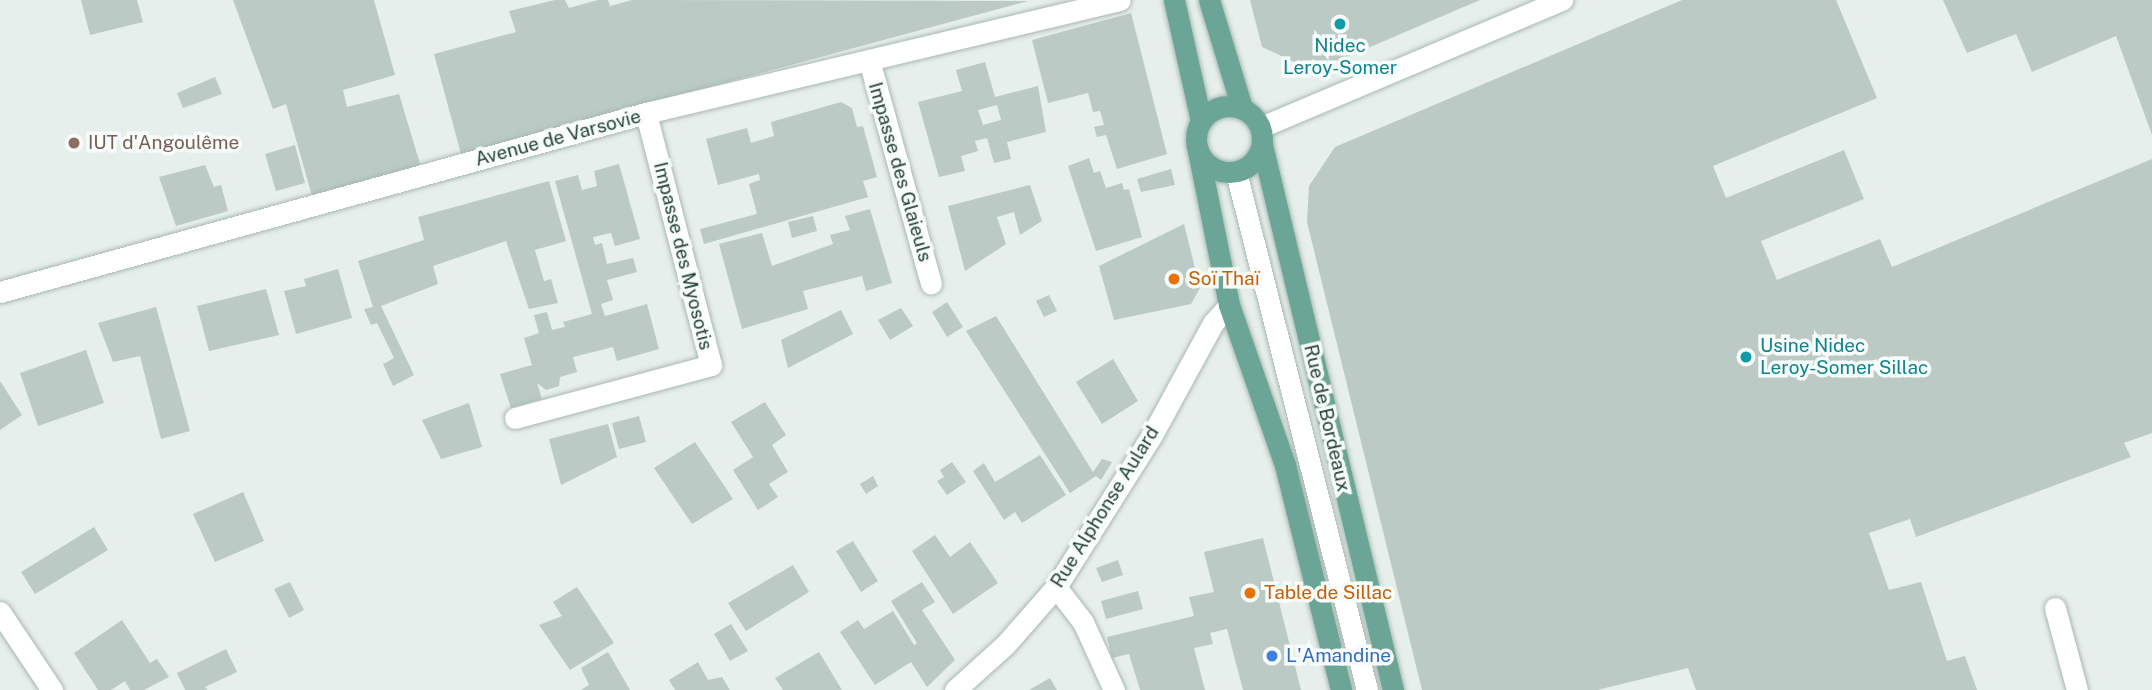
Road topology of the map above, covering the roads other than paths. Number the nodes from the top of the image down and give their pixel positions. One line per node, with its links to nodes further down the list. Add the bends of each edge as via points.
1 (1120, 0): 5 (street, Avenue de Varsovie)
2 (1174, 0): 8 (main road)
3 (1209, 0): 6 (main road)
4 (1562, 0): 9 (street)
5 (869, 60): 7 (street, Avenue de Varsovie); 12 (street, Impasse des Glaieuls)
6 (1241, 108): 8 (main road, via 1219,107); 9 (main road)
7 (646, 113): 13 (street, Avenue de Varsovie); 15 (street, Impasse des Myosotis, via 711,365)
8 (1201, 121): 10 (main road)
9 (1261, 136): 11 (main road, via 1253,163); 24 (main road, Rue de Bordeaux)
10 (1198, 151): 11 (main road, via 1213,168); 14 (main road)
11 (1236, 172): 23 (street)
12 (931, 284)
13 (0, 292)
14 (1229, 305): 16 (street, Rue Alphonse Aulard, via 1213,323 1152,435); 22 (main road, via 1285,465)
15 (515, 418)
16 (1056, 587): 20 (street, Rue Alphonse Aulard); 21 (street, via 1083,622)
17 (2055, 608): 25 (street)
18 (0, 612): 19 (street)
19 (52, 690)
20 (956, 690)
21 (1114, 690)
22 (1341, 690)
23 (1367, 690)
24 (1393, 690)
25 (2077, 690)

